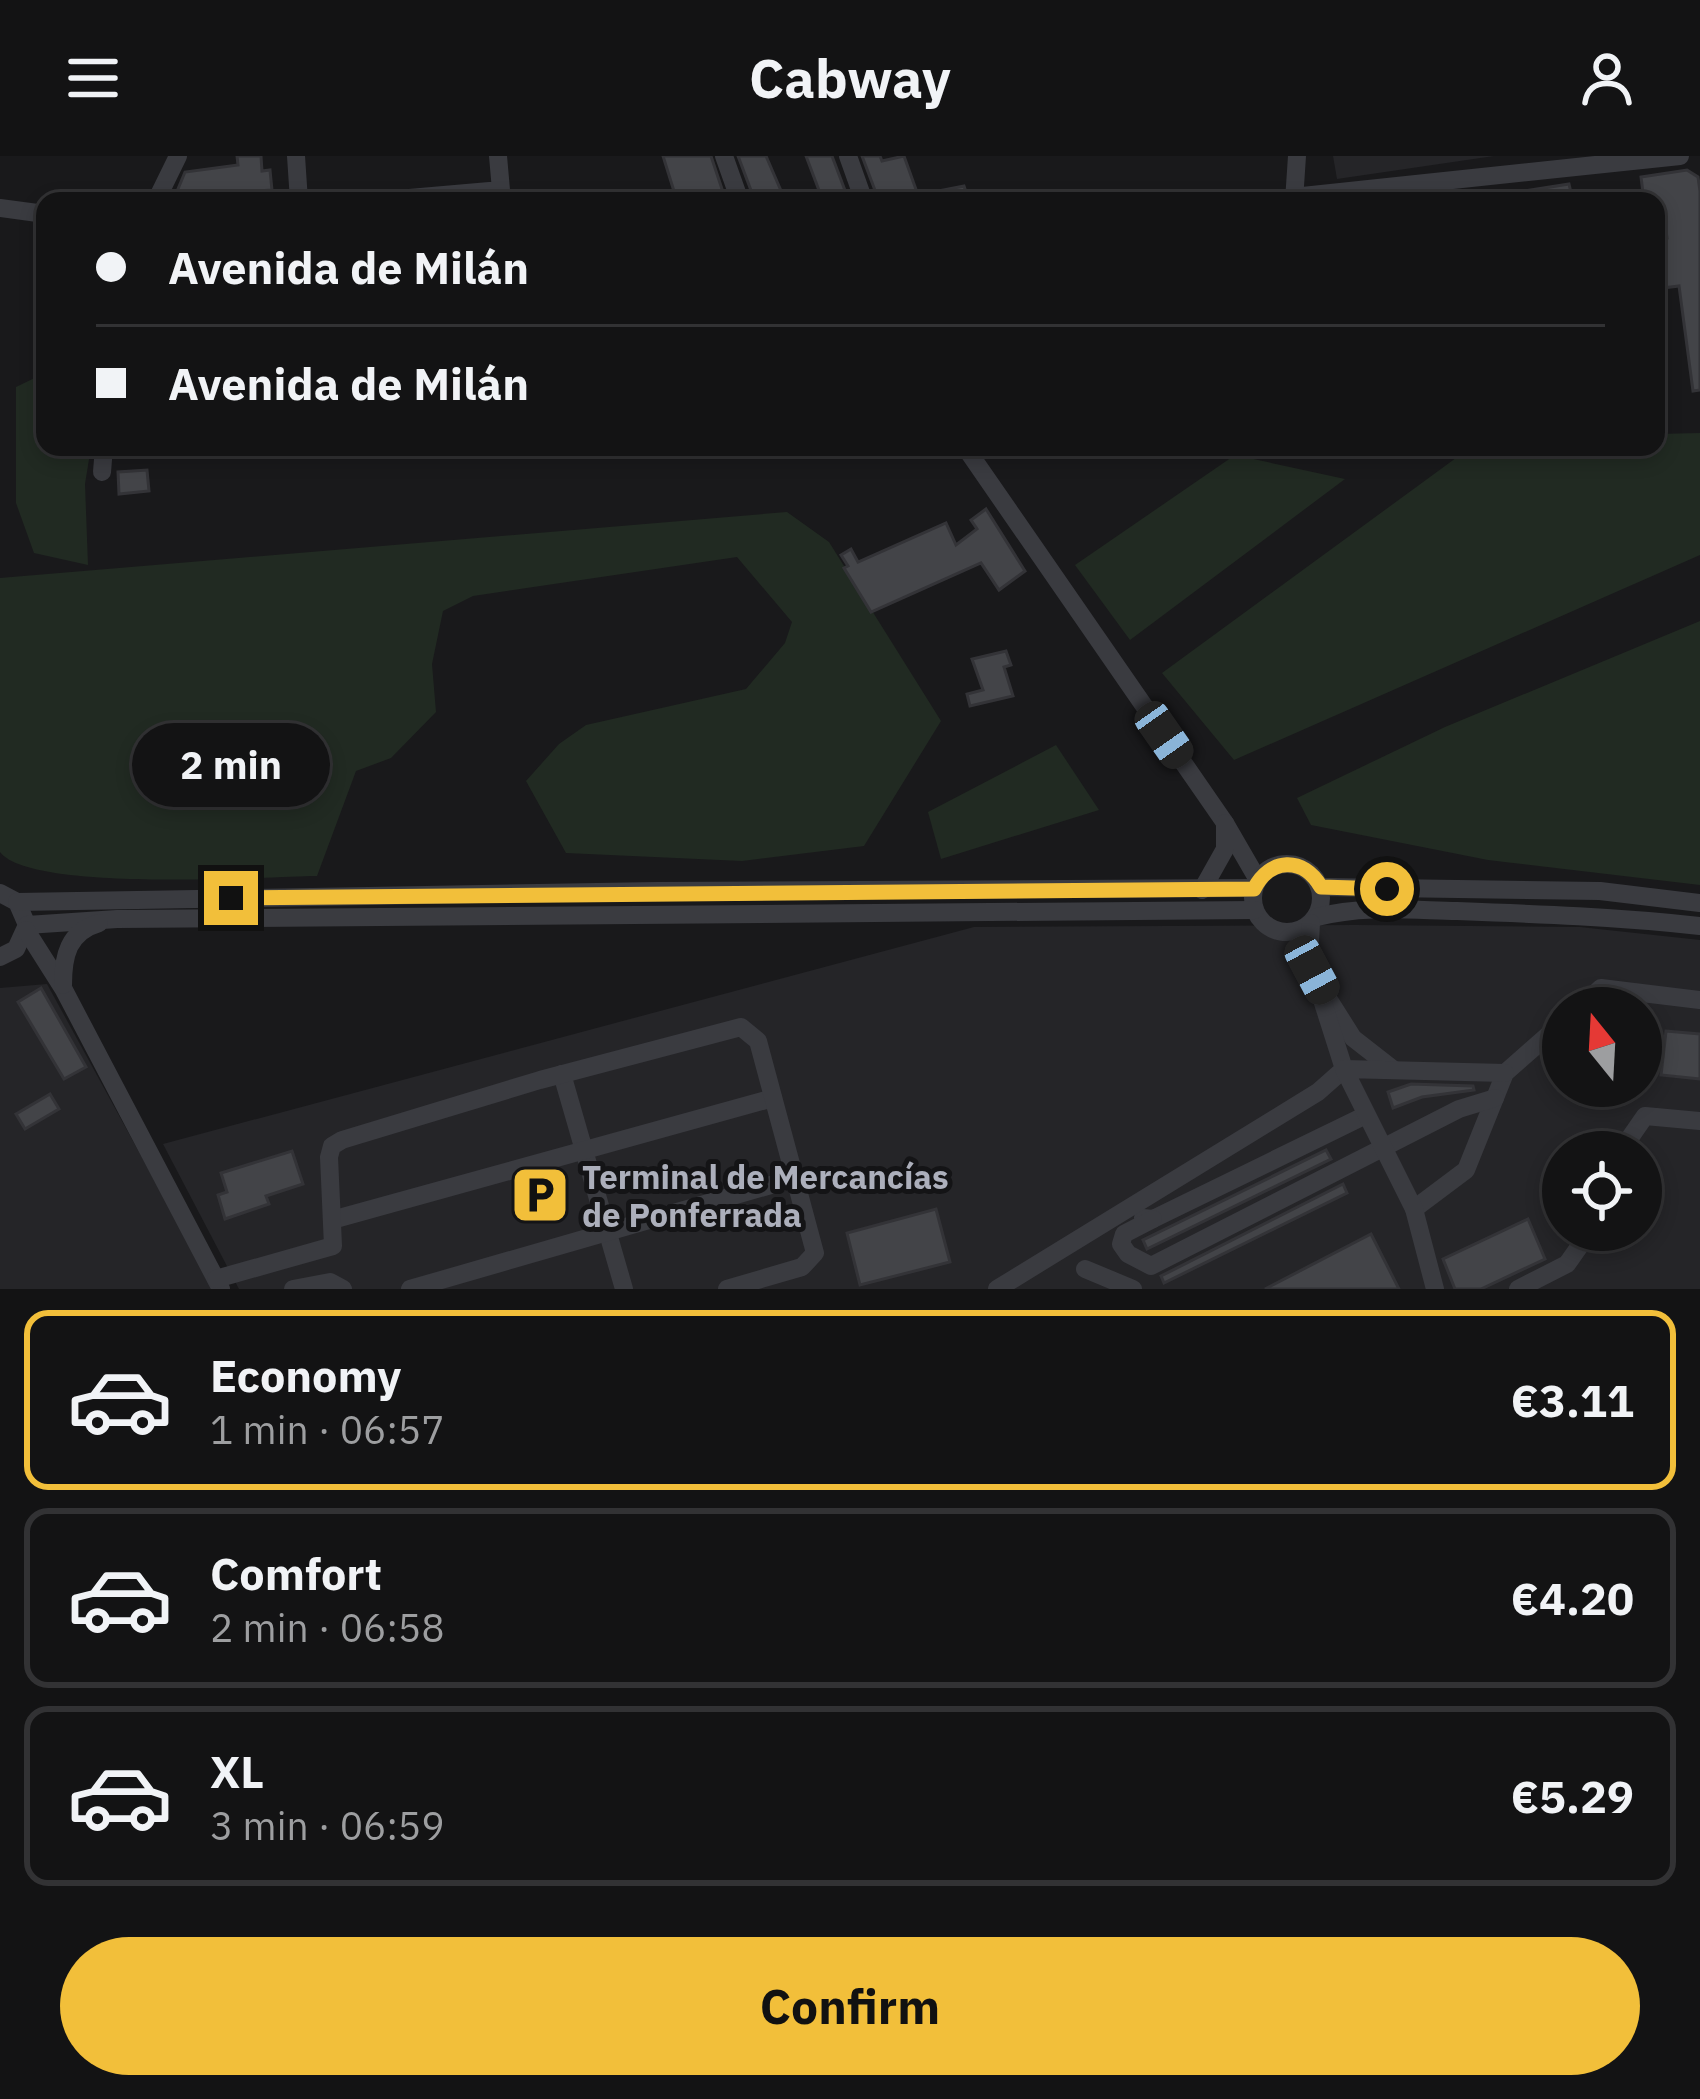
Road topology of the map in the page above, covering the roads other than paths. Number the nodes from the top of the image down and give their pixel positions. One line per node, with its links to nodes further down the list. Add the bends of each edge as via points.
1 (178, 156): 10 (street)
2 (296, 156): 11 (street)
3 (498, 156): 12 (street, via 501,190)
4 (724, 156): 13 (street)
5 (848, 156): 14 (street)
6 (1297, 156): 15 (street)
7 (1508, 156): 9 (street)
8 (1680, 156): 9 (street)
9 (1503, 178): 16 (street)
10 (160, 192)
11 (298, 192)
12 (478, 192)
13 (737, 192)
14 (861, 192)
15 (1294, 192)
16 (1363, 192)
17 (0, 208): 18 (street)
18 (36, 213)
19 (103, 456): 21 (street)
20 (971, 456): 22 (street)
21 (102, 472)
22 (1226, 823): 23 (street); 28 (street, via 1225,849)
23 (1237, 841): 24 (street); 26 (street)
24 (1274, 866): 26 (street); 27 (street, via 1295,864)
25 (0, 877): 29 (street)
26 (1256, 884): 28 (street); 31 (street)
27 (1321, 887): 30 (street, via 1600,892); 33 (street)
28 (1202, 890): 29 (street)
29 (9, 897): 35 (street)
30 (1700, 903)
31 (1255, 910): 32 (street); 36 (street)
32 (117, 919): 35 (street); 39 (street, via 71,939)
33 (1314, 920): 34 (street, via 1346,909); 36 (street); 38 (street)
34 (1700, 926)
35 (26, 927): 37 (street); 39 (street)
36 (1280, 932): 38 (street)
37 (4, 956): 39 (street)
38 (1311, 965): 43 (street); 44 (street, via 1353,1038)
39 (59, 982): 64 (street)
40 (1662, 995): 41 (street)
41 (1700, 1000)
42 (1542, 1040): 45 (street)
43 (1344, 1070): 44 (street); 49 (street); 56 (street)
44 (1394, 1070): 45 (street)
45 (1505, 1073): 48 (street)
46 (562, 1074): 47 (street, via 741,1027 758,1041); 53 (street); 58 (street, via 342,1140 328,1157)
47 (773, 1098): 53 (street); 54 (street)
48 (1495, 1098): 52 (street); 55 (street, via 1466,1170)
49 (1366, 1114): 52 (street); 57 (street)
50 (1700, 1121): 51 (street, via 1645,1116)
51 (1635, 1131)
52 (1383, 1147): 55 (street); 57 (street, via 1151,1266 1121,1244 1124,1234)
53 (584, 1150): 58 (street); 59 (street)
54 (795, 1178): 59 (street); 69 (street, via 815,1252 802,1267)
55 (1414, 1209): 73 (street)
56 (1116, 1216): 57 (street); 60 (street)
57 (1153, 1219)
58 (332, 1220): 61 (street)
59 (608, 1233): 67 (street); 68 (street)
60 (1076, 1242): 63 (street); 70 (street)
61 (333, 1246): 64 (street); 65 (street)
62 (1576, 1251): 74 (street)
63 (1085, 1269): 71 (street); 72 (street)
64 (218, 1284)
65 (342, 1287): 66 (street)
66 (292, 1289)
67 (410, 1289)
68 (624, 1289)
69 (727, 1289)
70 (997, 1289)
71 (1092, 1289)
72 (1133, 1289)
73 (1436, 1289)
74 (1518, 1289)

